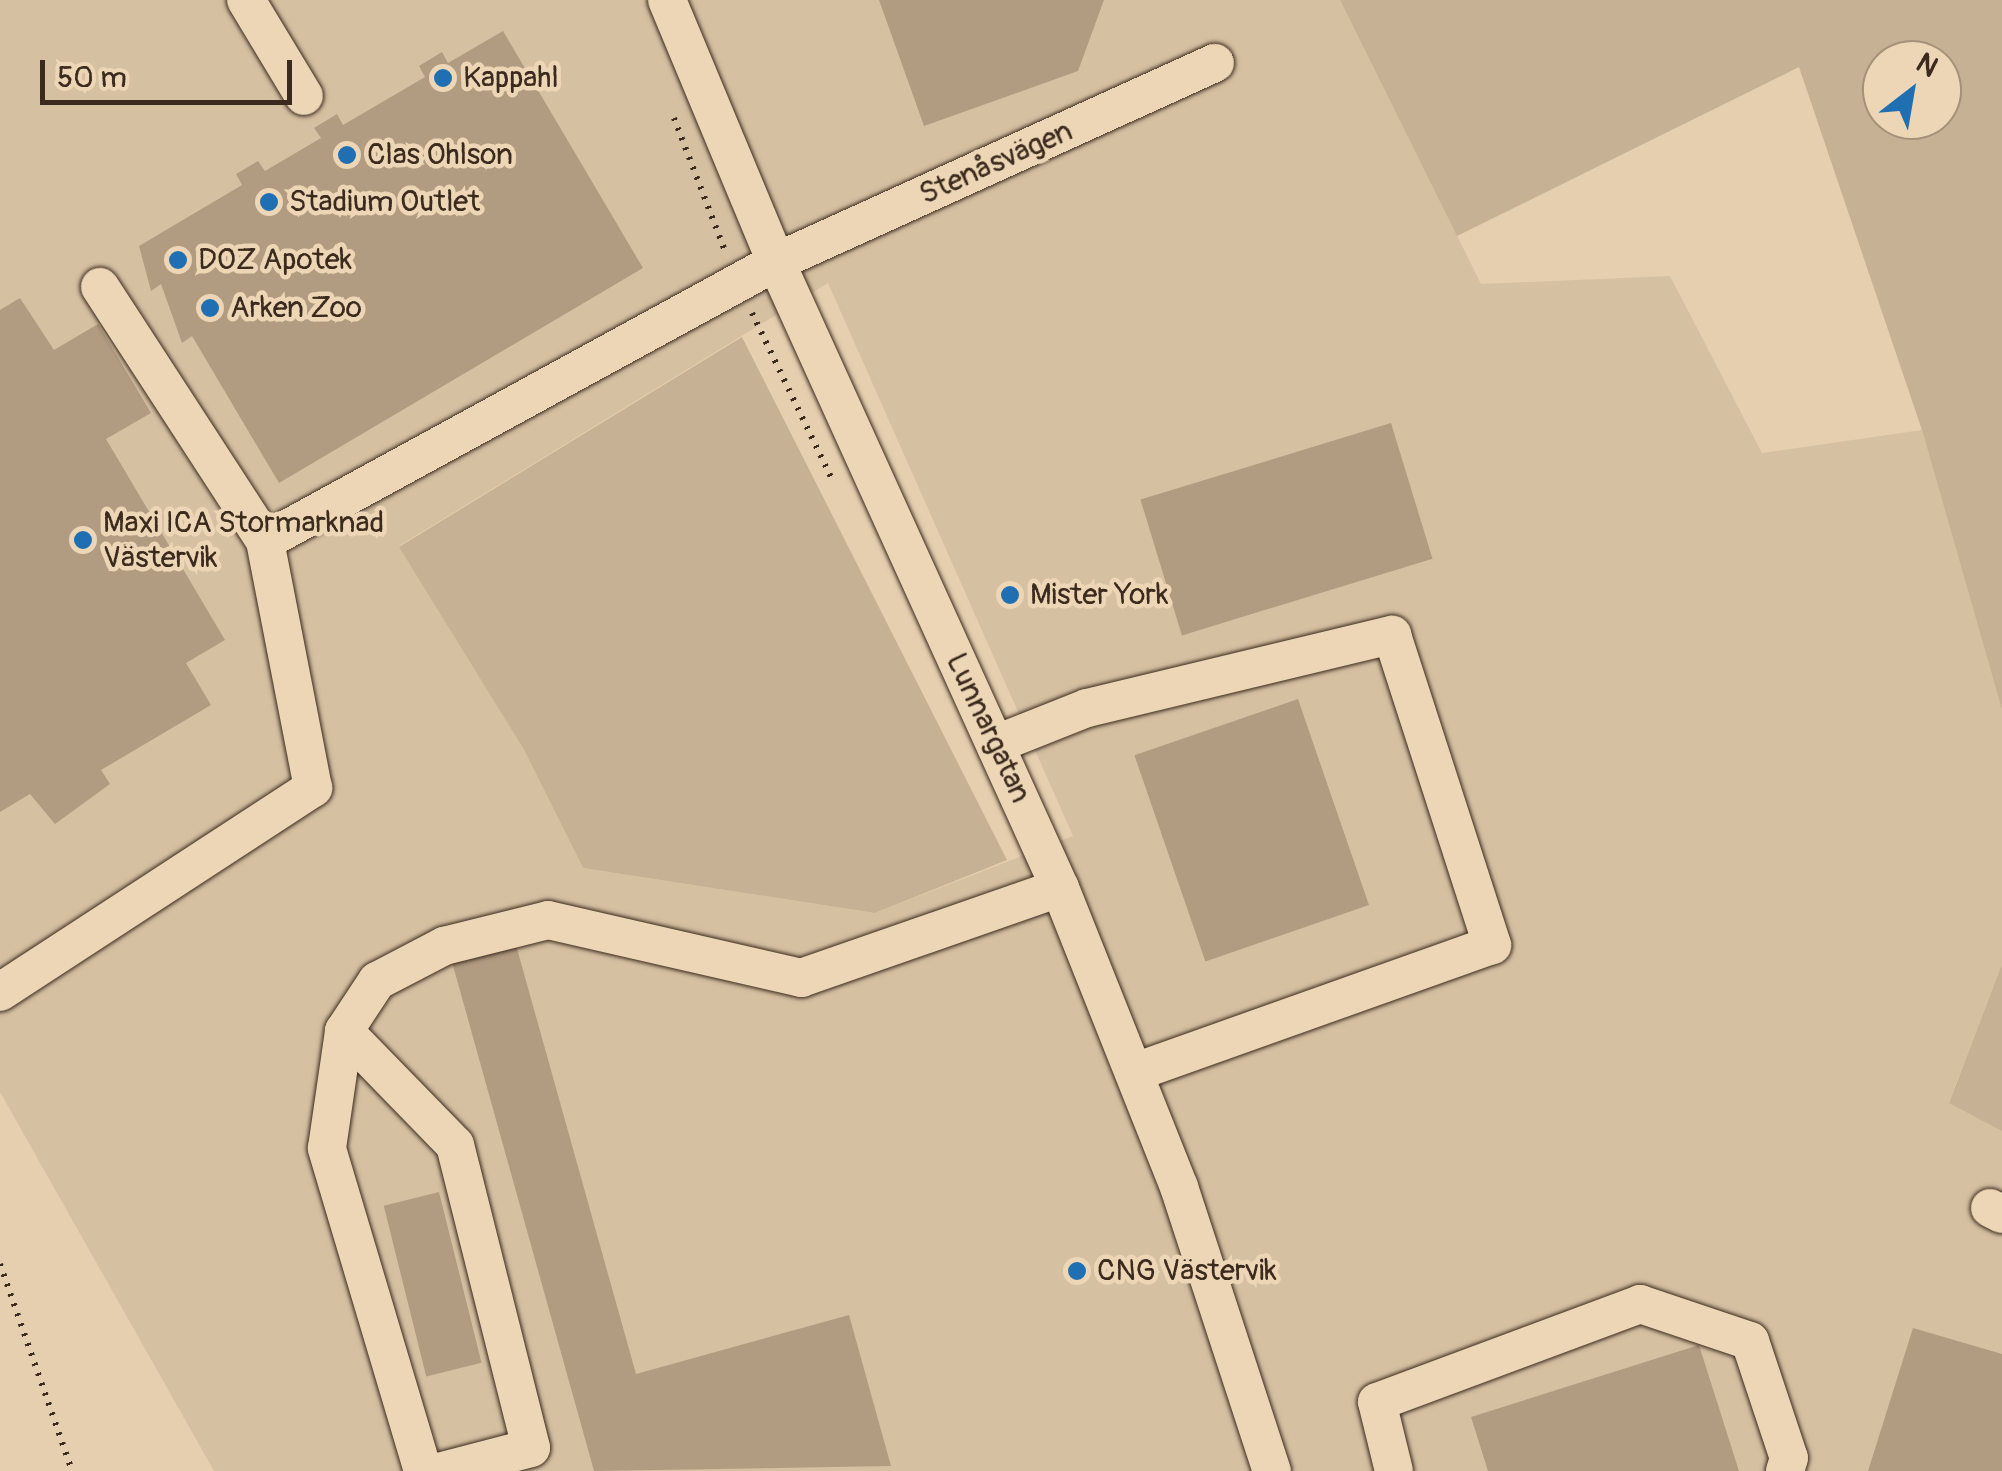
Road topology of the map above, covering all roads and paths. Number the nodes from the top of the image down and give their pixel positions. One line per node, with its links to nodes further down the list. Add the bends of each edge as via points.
1 (246, 0): 4 (street)
2 (668, 0): 5 (street, Lunnargatan)
3 (1216, 63): 5 (street, Stenåsvägen)
4 (304, 96)
5 (776, 262): 7 (street, Stenåsvägen); 8 (street, Lunnargatan)
6 (100, 287): 7 (street)
7 (265, 541): 10 (street, via 313,788)
8 (996, 744): 9 (street, Lunnargatan); 12 (street, via 1087,708 1392,635 1492,945)
9 (1060, 888): 11 (street, via 801,978 548,920 444,946 377,981); 12 (street, Lunnargatan)
10 (0, 992)
11 (344, 1032): 16 (street, via 328,1148); 17 (street, via 455,1144 531,1448)
12 (1136, 1072): 14 (street, Lunnargatan)
13 (0, 1264): 15 (path)
14 (1261, 1469)
15 (72, 1471)
16 (423, 1471)
17 (442, 1471)
18 (1394, 1471): 19 (street, via 1377,1402 1640,1304 1750,1341 1789,1458)
19 (1785, 1471)

